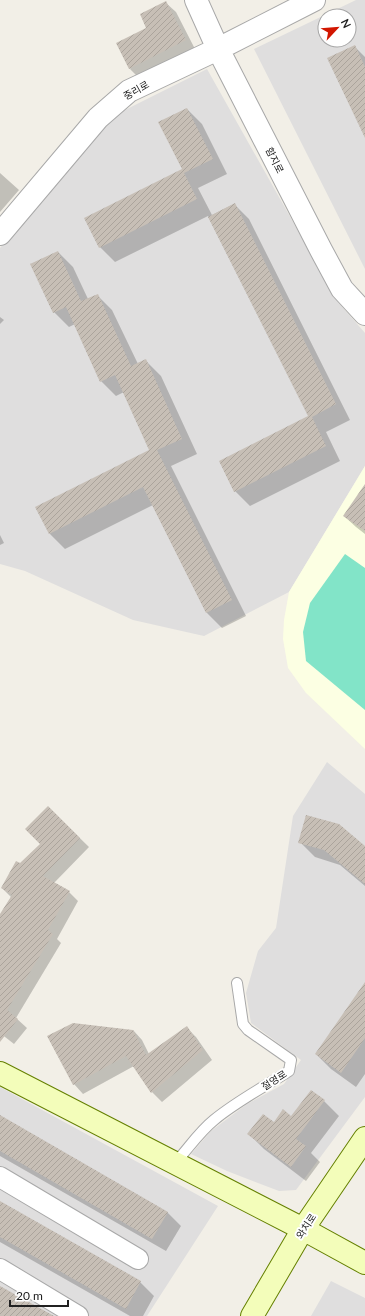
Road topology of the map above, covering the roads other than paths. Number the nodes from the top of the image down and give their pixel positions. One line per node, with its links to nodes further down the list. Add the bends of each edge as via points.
1 (196, 0): 3 (street, 함지로)
2 (314, 0): 3 (street, 중리로)
3 (218, 49): 4 (street, 중리로, via 129,91 98,118); 5 (street, 함지로, via 342,289)
4 (0, 234)
5 (365, 314)
6 (237, 983): 9 (lane, 절영로, via 243,1024 291,1060 289,1071 213,1121)
7 (0, 1073): 9 (main road)
8 (365, 1138): 11 (main road, 와치로)
9 (175, 1163): 11 (main road)
10 (0, 1177): 12 (street)
11 (303, 1229): 13 (main road); 16 (main road, 와치로)
12 (138, 1259)
13 (365, 1263)
14 (0, 1270): 15 (street)
15 (78, 1316)
16 (252, 1316)

